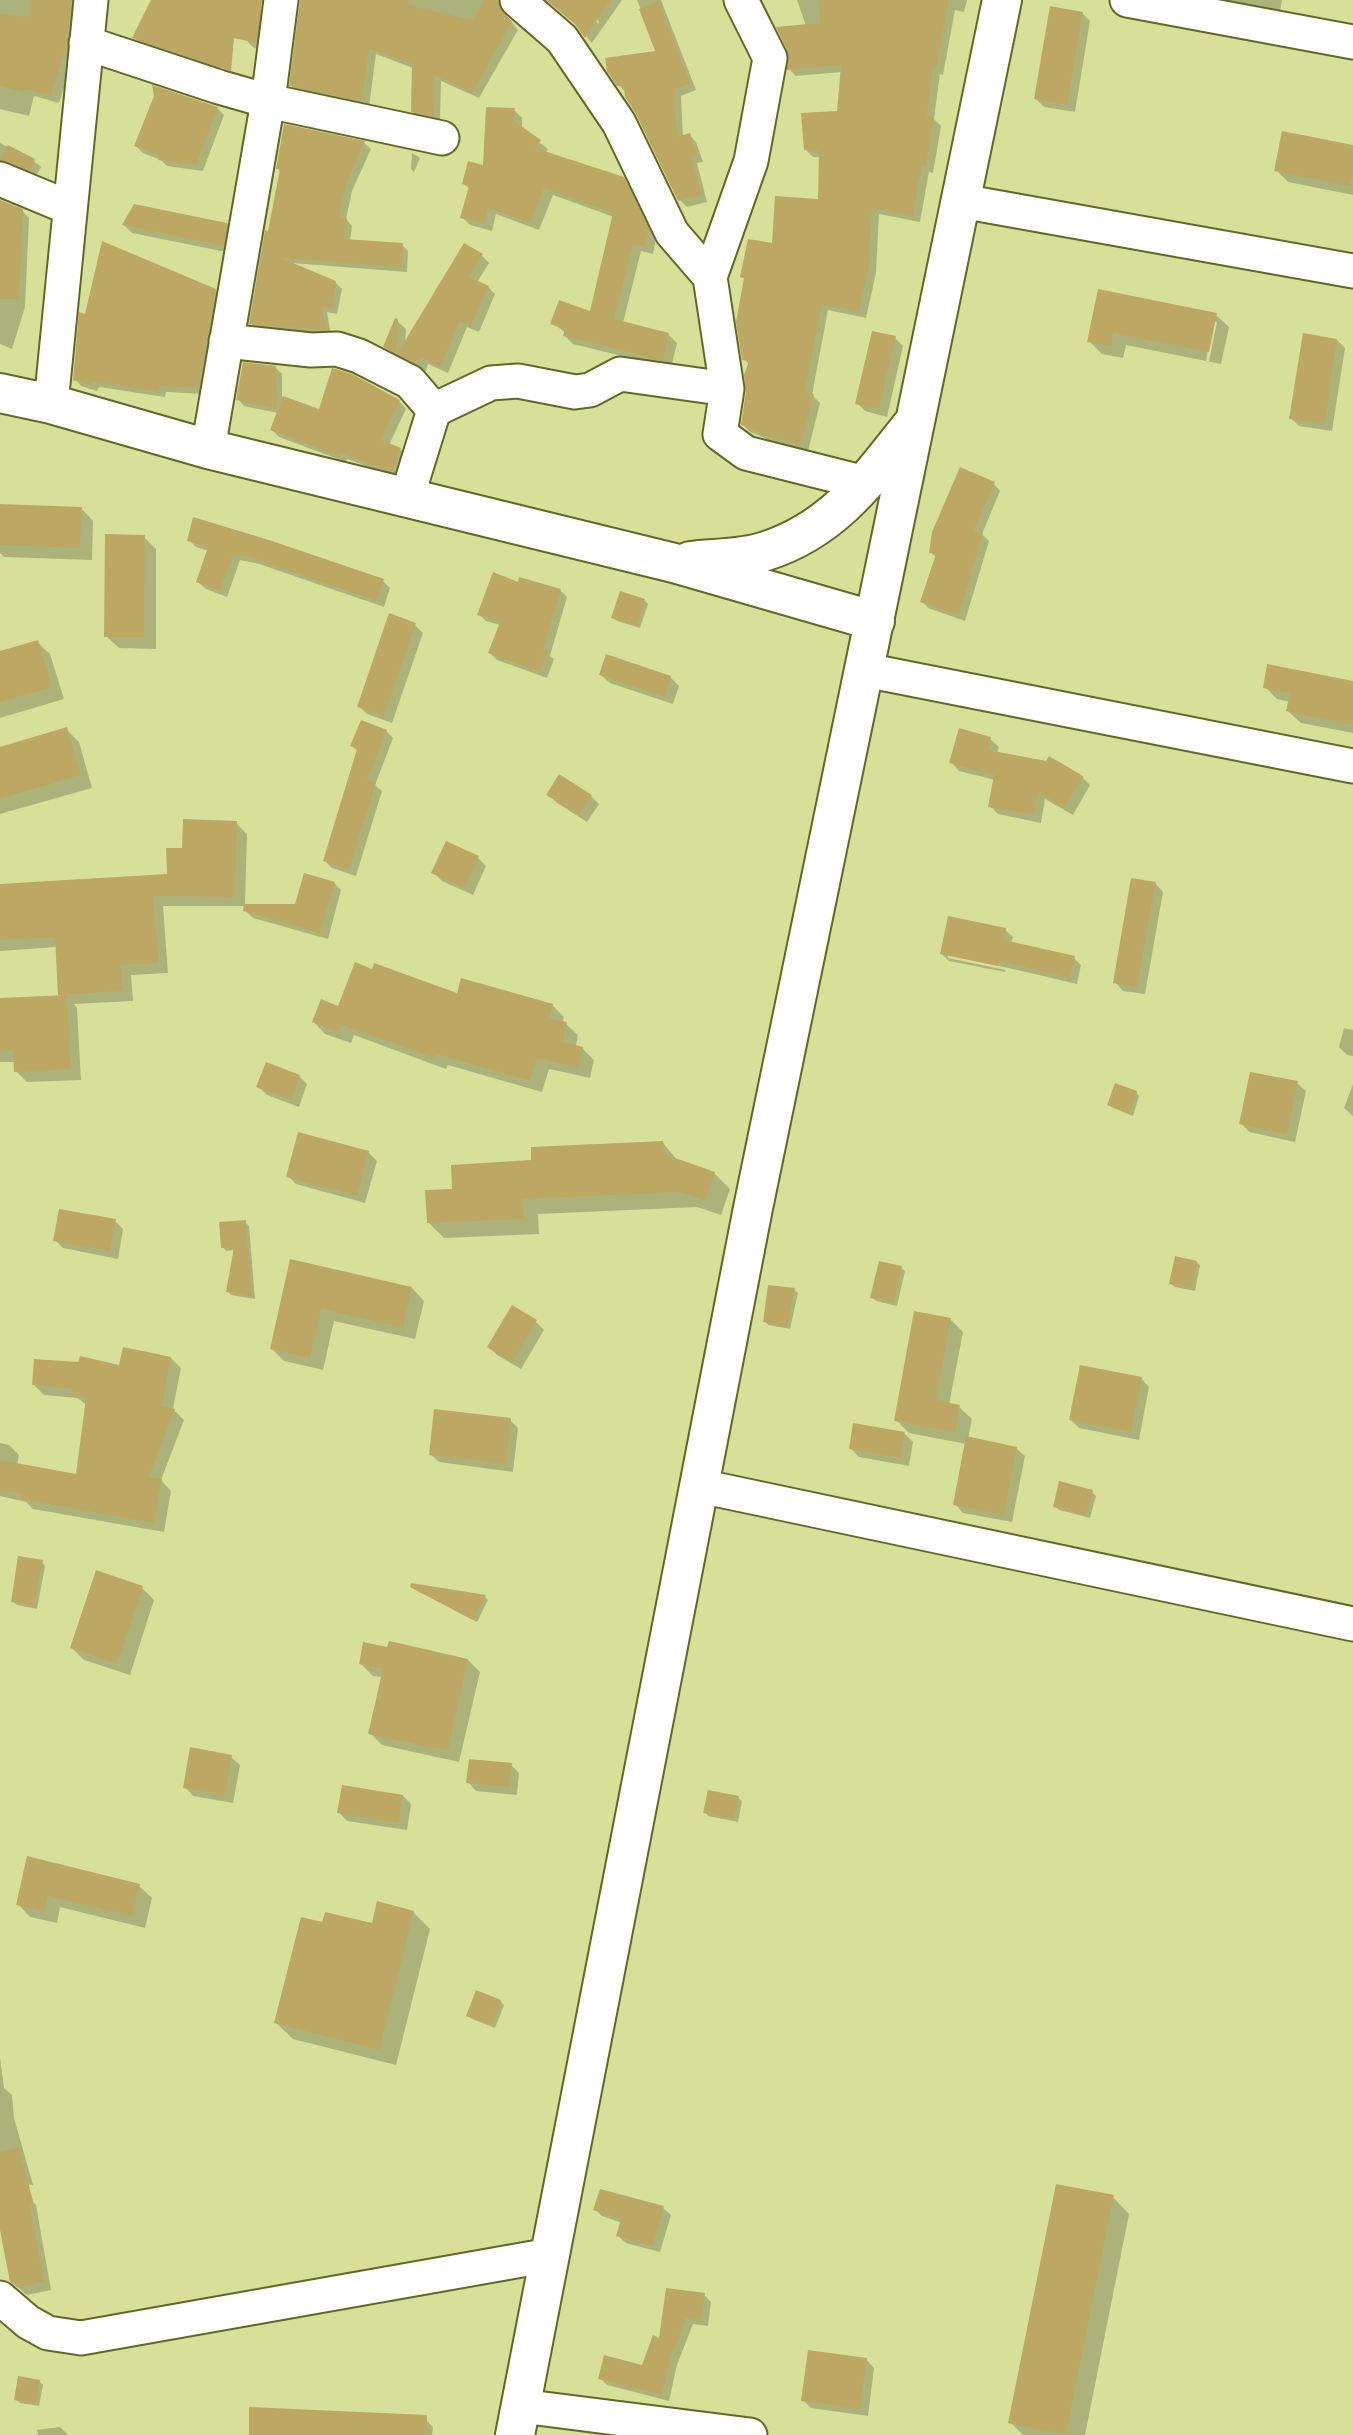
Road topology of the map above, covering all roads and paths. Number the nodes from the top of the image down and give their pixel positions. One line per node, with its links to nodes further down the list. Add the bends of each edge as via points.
1 (91, 0): 8 (street)
2 (281, 0): 9 (street)
3 (517, 0): 15 (street, via 562,39 619,123 672,233)
4 (741, 0): 15 (street, via 770,58 769,70 751,161)
5 (1002, 0): 12 (street)
6 (1127, 0): 7 (street)
7 (1353, 42)
8 (86, 43): 9 (street); 13 (street)
9 (268, 101): 10 (street); 16 (street)
10 (443, 138)
11 (0, 179): 13 (street)
12 (961, 201): 14 (street); 21 (street)
13 (70, 208): 19 (street)
14 (1353, 271)
15 (710, 277): 17 (street)
16 (226, 341): 20 (street, via 337,349 359,356 410,382); 22 (street)
17 (727, 389): 20 (street, via 620,374 590,390 575,392 518,381 491,383); 23 (street, via 720,433 746,453)
18 (0, 393): 19 (street)
19 (51, 404): 22 (street)
20 (434, 410): 24 (street)
21 (916, 418): 23 (street); 26 (street)
22 (208, 449): 24 (street)
23 (866, 483): 25 (street, via 807,534 764,552)
24 (407, 497): 25 (street)
25 (674, 563): 26 (street)
26 (875, 621): 27 (street)
27 (865, 670): 28 (street); 29 (street)
28 (1353, 766)
29 (700, 1486): 30 (street); 31 (street)
30 (1353, 1624)
31 (550, 2255): 33 (street, via 81,2338); 34 (street)
32 (0, 2298): 33 (street)
33 (14, 2324)
34 (518, 2420): 35 (street)
35 (750, 2435)

